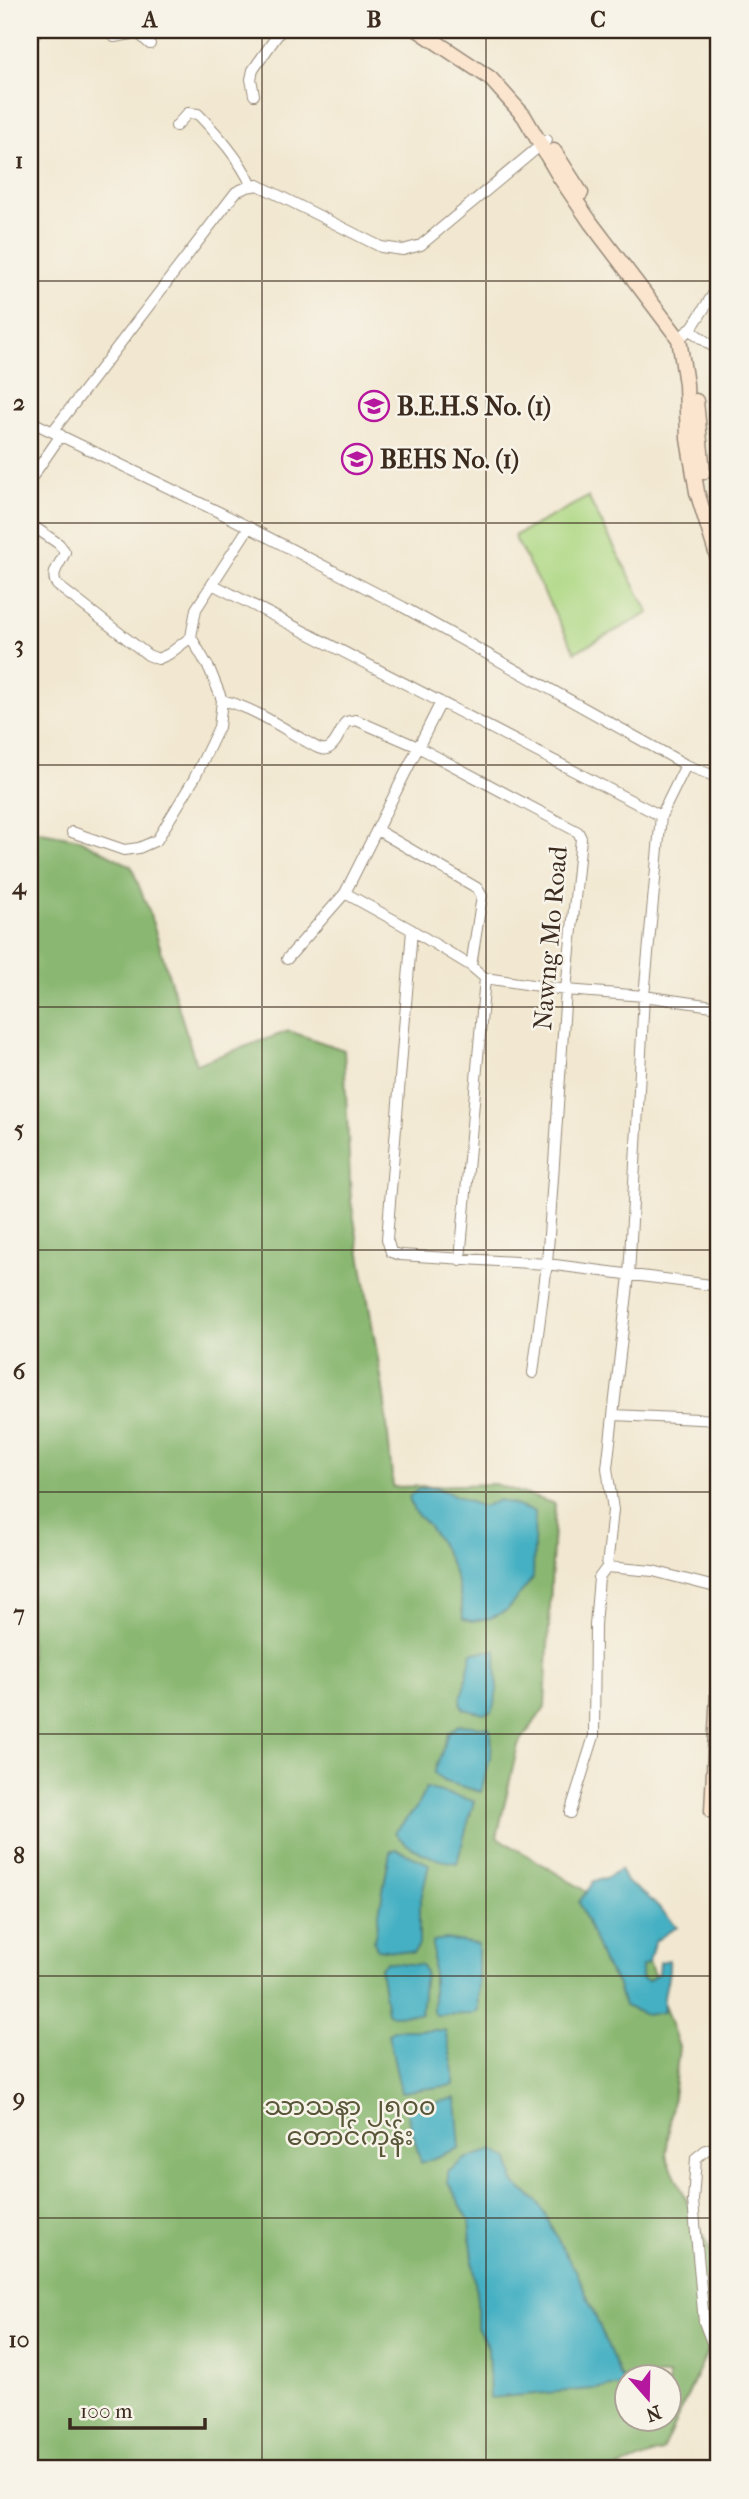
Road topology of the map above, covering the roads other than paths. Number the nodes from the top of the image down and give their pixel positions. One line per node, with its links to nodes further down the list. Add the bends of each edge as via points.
1 (38, 30): 6 (street)
2 (107, 30): 7 (street, via 114,37 138,33)
3 (281, 30): 8 (street, via 250,79)
4 (418, 30): 10 (main road, via 489,78)
5 (435, 30): 10 (main road, via 498,75 530,110)
6 (30, 40)
7 (150, 44)
8 (254, 95)
9 (176, 125): 11 (street, via 188,113 198,114 222,139)
10 (544, 143): 11 (street, via 421,245 403,250 381,247); 13 (main road)
11 (252, 186): 16 (street, via 236,192)
12 (719, 285): 13 (street)
13 (685, 334): 14 (street); 20 (main road, via 695,379 706,492); 21 (main road, via 688,439 697,492)
14 (719, 351)
15 (30, 421): 16 (street)
16 (57, 433): 17 (street); 19 (street)
17 (30, 480)
18 (30, 524): 23 (street, via 65,552 54,573 57,585 148,655 159,659)
19 (249, 527): 22 (street); 27 (street, via 415,613)
20 (719, 534)
21 (719, 562)
22 (212, 584): 23 (street, via 196,609); 25 (street)
23 (191, 637): 24 (street)
24 (222, 700): 26 (street, Nawng Mo Road, via 287,728 318,748 332,746 350,719); 31 (street, via 219,727 157,841 124,850)
25 (441, 702): 26 (street); 29 (street)
26 (418, 747): 30 (street); 37 (street, Nawng Mo Road, via 578,832 581,844)
27 (686, 765): 28 (street); 29 (street)
28 (719, 778)
29 (661, 816): 38 (street)
30 (377, 830): 32 (street); 35 (street, via 482,895)
31 (72, 832)
32 (345, 893): 33 (street); 34 (street)
33 (412, 930): 35 (street); 40 (street, via 388,1247 400,1255)
34 (288, 959)
35 (471, 966): 36 (street)
36 (485, 978): 37 (street); 40 (street)
37 (566, 990): 38 (street); 41 (street, Nawng Mo Road)
38 (644, 996): 39 (street); 42 (street)
39 (719, 1007)
40 (460, 1259): 41 (street)
41 (547, 1264): 42 (street); 44 (street, Nawng Mo Road)
42 (629, 1276): 43 (street); 45 (street)
43 (719, 1286)
44 (533, 1373)
45 (614, 1415): 46 (street); 47 (street, via 607,1468 613,1510)
46 (719, 1420)
47 (607, 1567): 48 (street, via 653,1571); 51 (street, via 599,1578 595,1625 594,1736)
48 (719, 1588)
49 (719, 1671): 50 (main road)
50 (712, 1811)
51 (570, 1813)
52 (719, 2147): 53 (street, via 696,2158 693,2201 704,2322)
53 (719, 2361)

